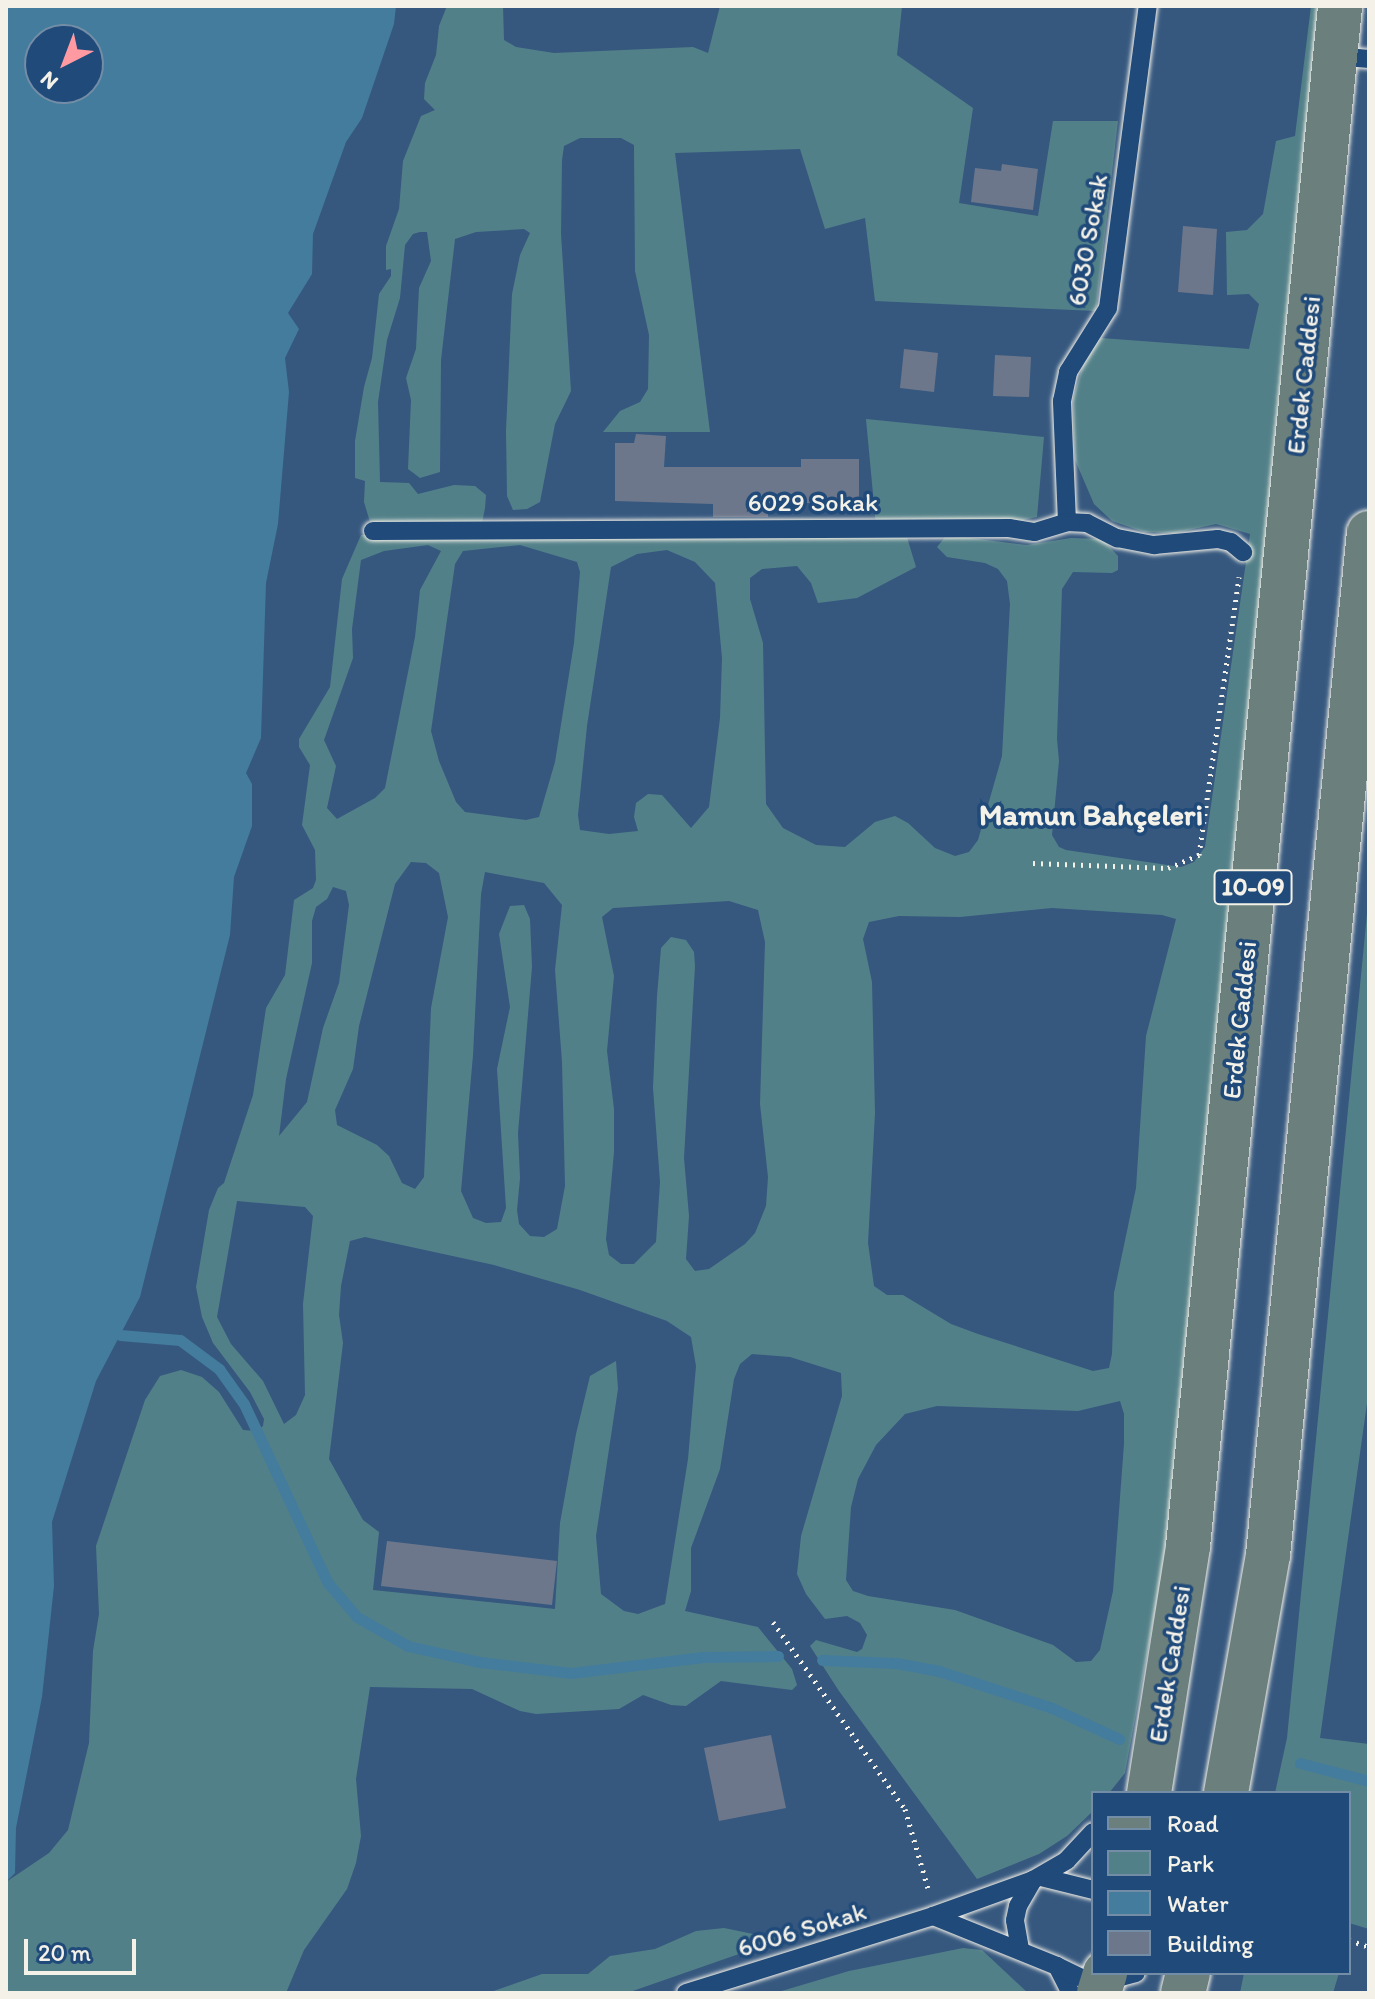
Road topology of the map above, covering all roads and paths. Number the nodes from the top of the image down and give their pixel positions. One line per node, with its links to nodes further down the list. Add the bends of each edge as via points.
1 (1148, 6): 4 (lane, 6030 Sokak, via 1108,308 1068,372 1062,401)
2 (1340, 6): 3 (main road, Erdek Caddesi / 10-09)
3 (1352, 57): 10 (main road, Erdek Caddesi / 10-09, via 1188,1546)
4 (1067, 522): 5 (lane, 6029 Sokak, via 1035,532); 7 (lane, 6029 Sokak, via 1087,523 1117,538 1154,545 1218,539)
5 (373, 531)
6 (1369, 533): 11 (main road, 10-09, via 1268,1555)
7 (1243, 552): 8 (path, via 1199,855 1168,868)
8 (1033, 863)
9 (773, 1622): 15 (path, via 905,1809)
10 (1144, 1784)
11 (1226, 1791)
12 (1091, 1834): 13 (lane, 6006 Sokak, via 1067,1860)
13 (1037, 1878): 14 (lane); 15 (lane, 6006 Sokak); 16 (lane, via 1018,1906)
14 (1091, 1890)
15 (933, 1916): 16 (lane); 19 (lane, 6006 Sokak)
16 (1020, 1949): 17 (lane)
17 (1057, 1966): 18 (lane); 18 (lane)
18 (1103, 1983)
19 (686, 1993)

